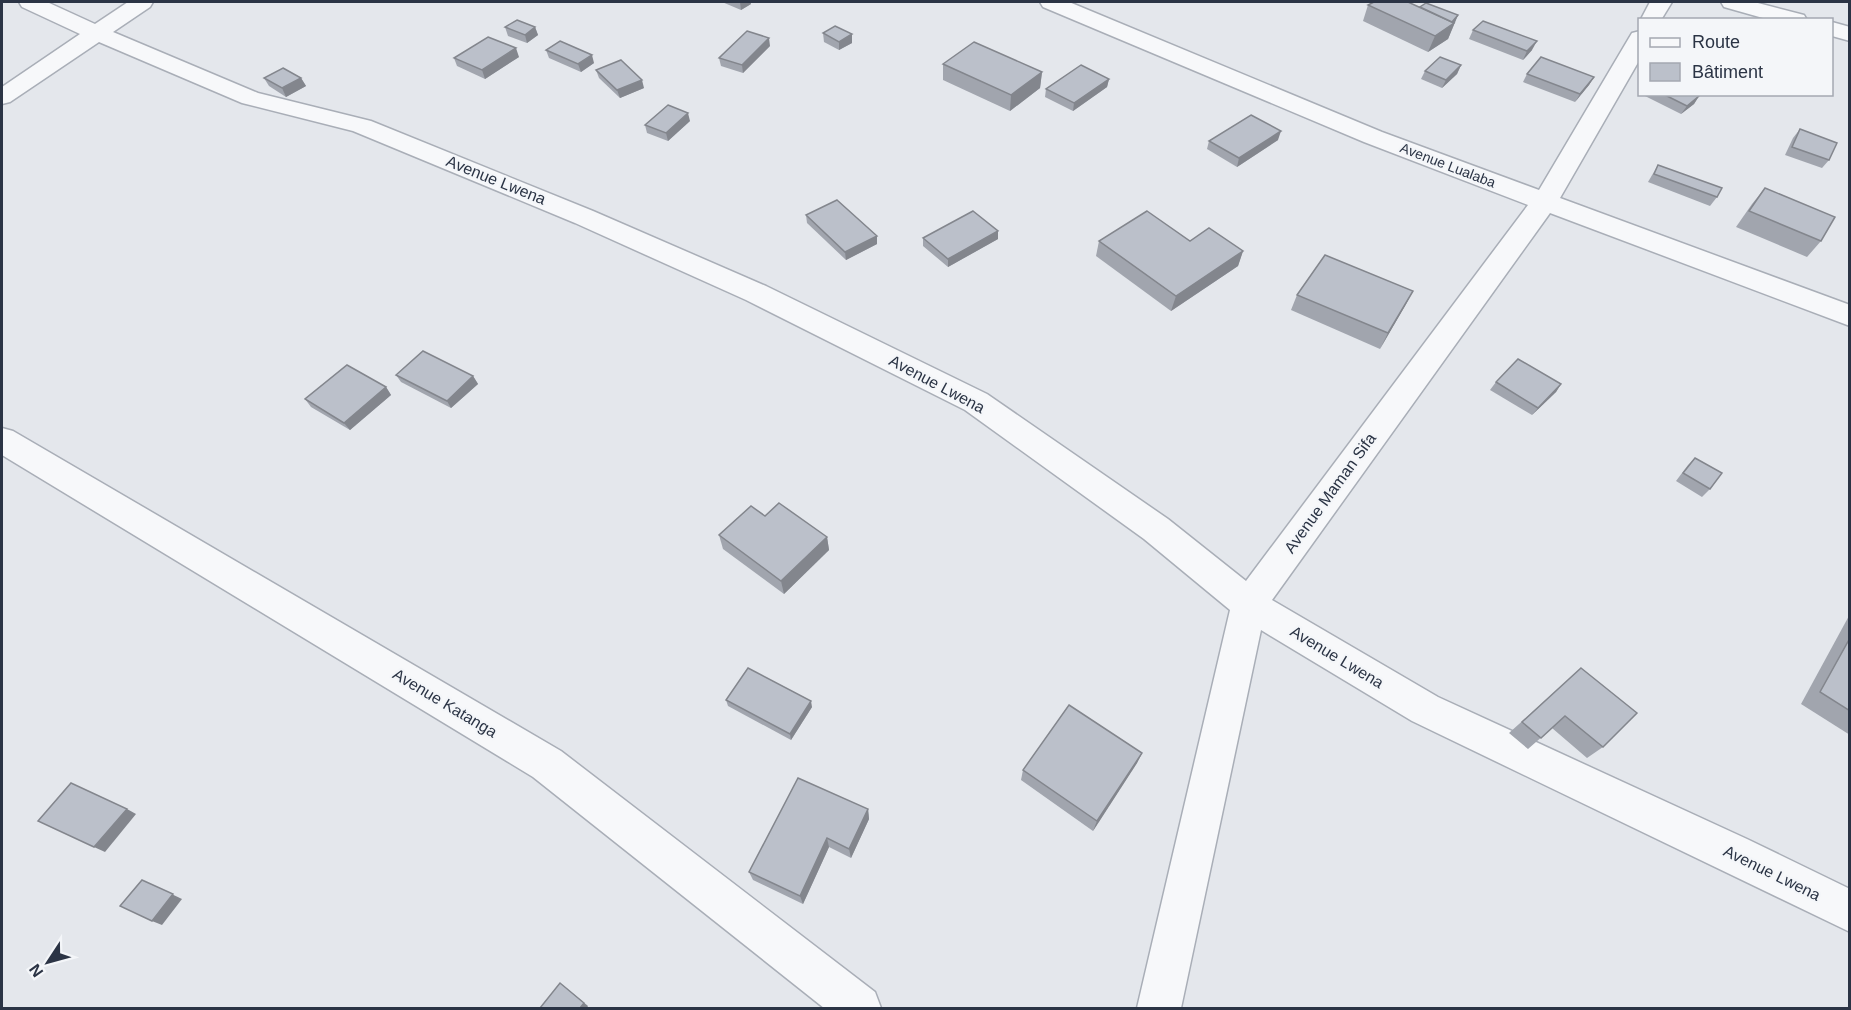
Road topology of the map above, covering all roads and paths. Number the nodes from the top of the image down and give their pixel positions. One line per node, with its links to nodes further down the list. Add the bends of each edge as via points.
1 (30, 2): 9 (street, Avenue Lwena)
2 (142, 2): 9 (street)
3 (1051, 2): 13 (street, Avenue Lualaba, via 1373,136)
4 (1660, 2): 6 (street)
5 (1732, 2): 7 (street)
6 (1651, 18)
7 (1789, 18)
8 (1833, 29): 10 (street)
9 (95, 32): 12 (street); 16 (street, Avenue Lwena, via 250,98 362,126 585,217 766,298 976,402 1156,529)
10 (1850, 34)
11 (1638, 41): 13 (street, Avenue Maman Sifa)
12 (2, 97)
13 (1545, 201): 14 (street, Avenue Lualaba); 16 (street, Avenue Maman Sifa)
14 (1850, 316)
15 (2, 440): 18 (street, Avenue Katanga, via 548,764)
16 (1249, 604): 17 (street, Avenue Lwena, via 1425,709); 19 (street, Avenue Maman Sifa)
17 (1850, 911)
18 (859, 1008)
19 (1159, 1008)

